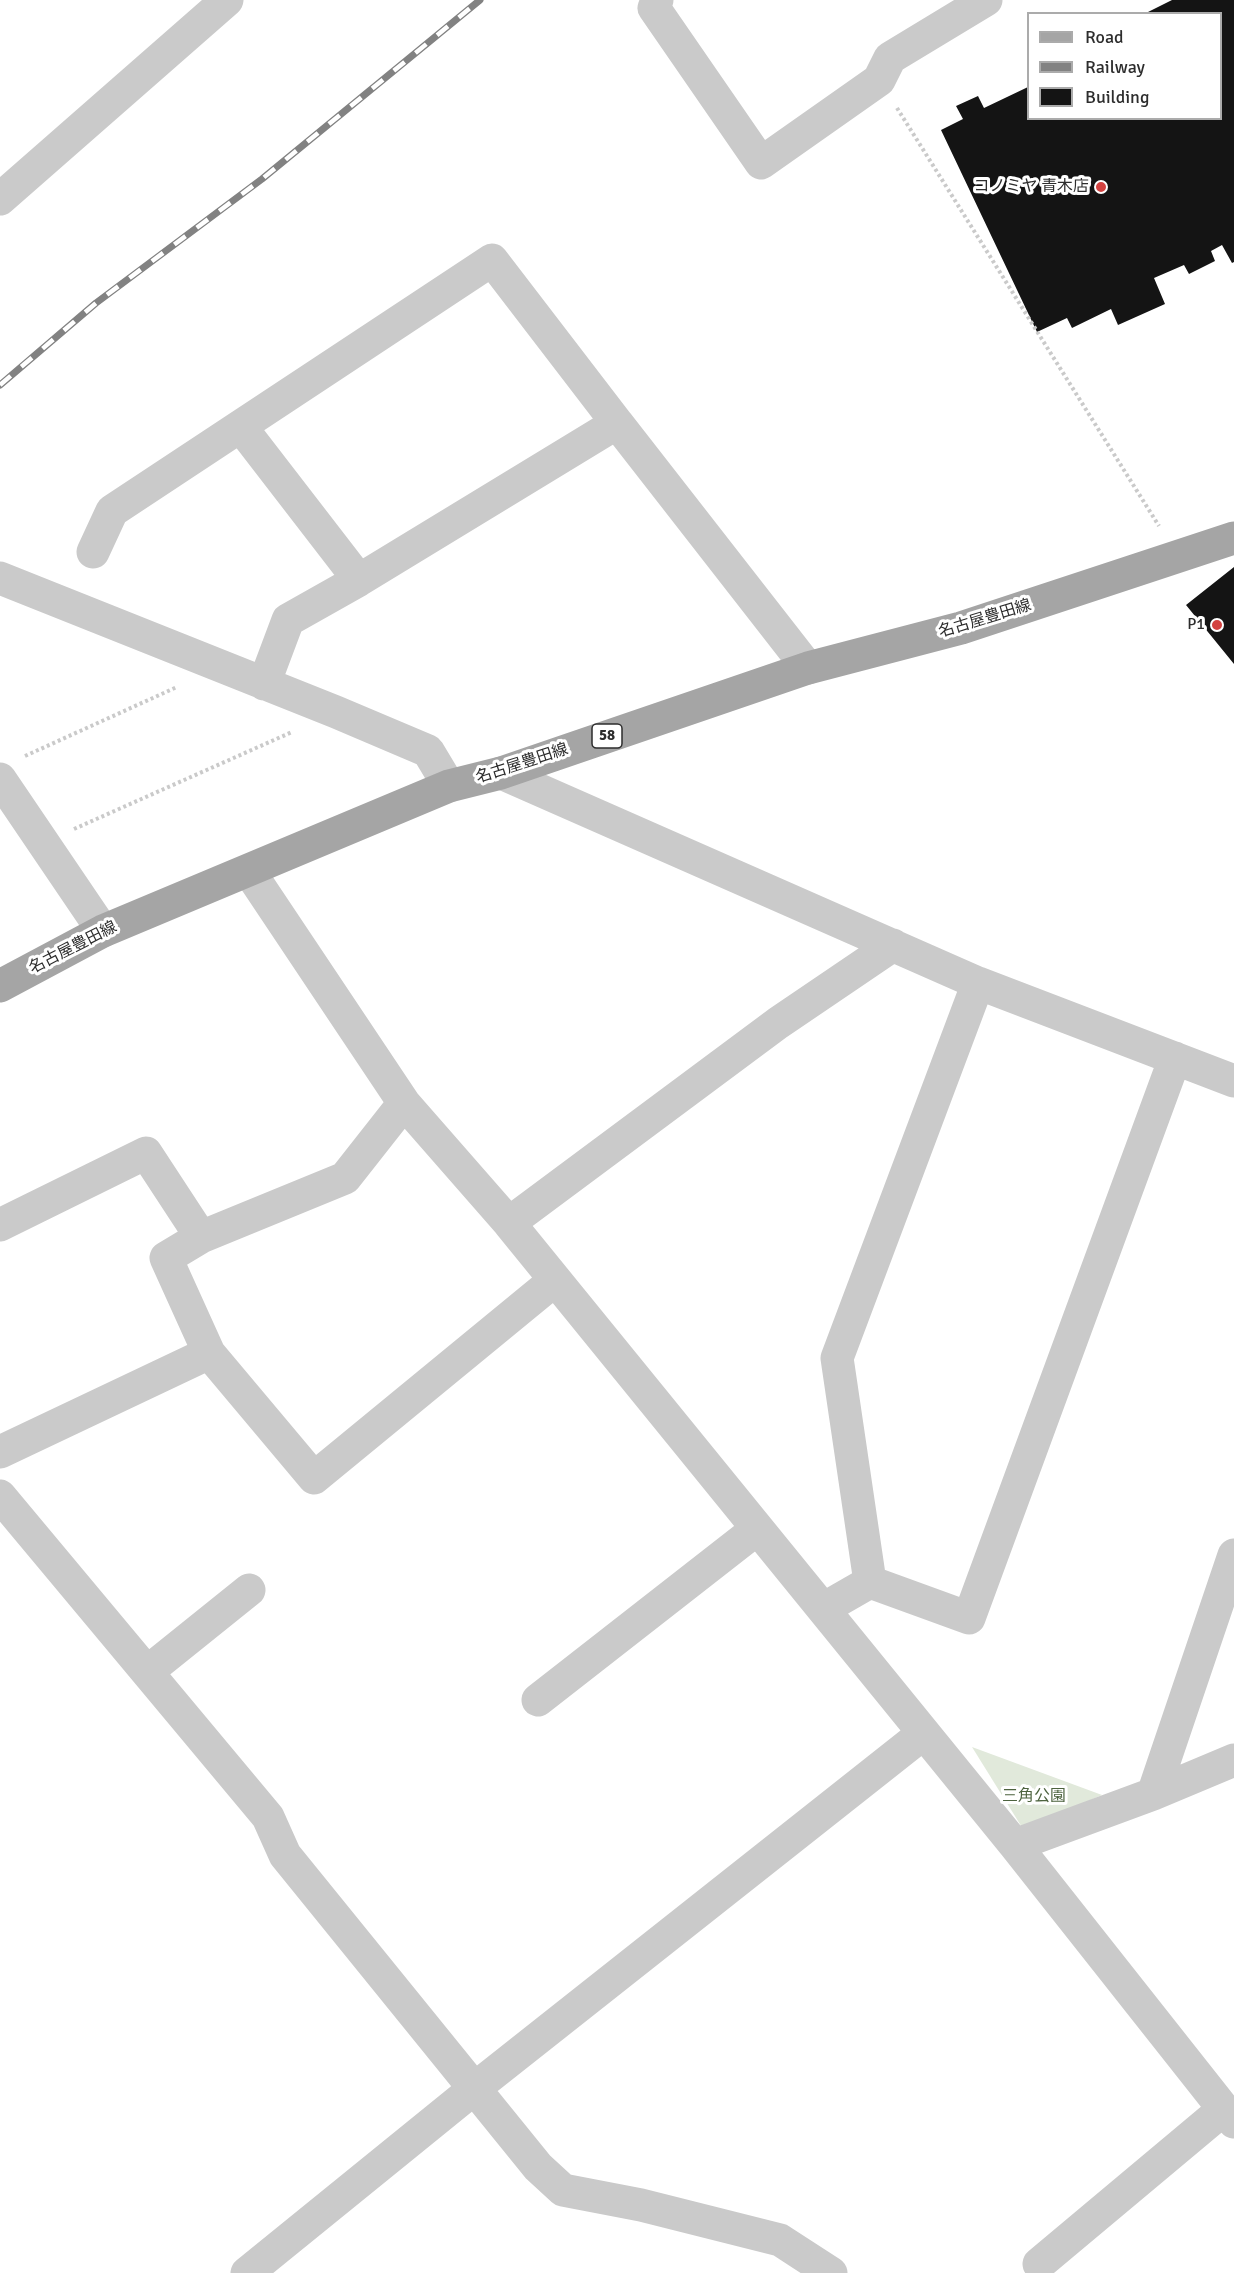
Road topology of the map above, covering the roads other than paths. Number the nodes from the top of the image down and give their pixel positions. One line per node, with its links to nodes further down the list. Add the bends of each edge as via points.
1 (226, 0): 4 (street)
2 (657, 0): 3 (street, via 654,8 761,163 879,80 890,58)
3 (986, 0)
4 (0, 199)
5 (617, 423): 6 (street, via 492,260); 10 (street); 11 (street)
6 (242, 427): 8 (street, via 112,511); 10 (street)
7 (1234, 538): 11 (main road, 名古屋豊田線 / 58, via 961,628)
8 (93, 552)
9 (0, 578): 12 (street)
10 (359, 580): 12 (street, via 288,620)
11 (808, 668): 14 (main road, 名古屋豊田線 / 58)
12 (264, 684): 15 (street, via 428,752)
13 (10, 769): 17 (street, via 44,842)
14 (501, 773): 15 (main road, 名古屋豊田線 / 58); 18 (street)
15 (449, 786): 16 (main road, 名古屋豊田線 / 58)
16 (249, 871): 17 (main road, 名古屋豊田線 / 58); 23 (street)
17 (104, 931): 20 (main road, 名古屋豊田線 / 58)
18 (893, 945): 19 (street); 24 (street, via 777,1023)
19 (978, 983): 21 (street); 33 (street, via 837,1358)
20 (0, 986)
21 (1175, 1058): 22 (street); 33 (street, via 969,1618)
22 (1234, 1081)
23 (404, 1102): 24 (street); 26 (street, via 345,1178)
24 (509, 1223): 27 (street)
25 (0, 1226): 26 (street, via 146,1153)
26 (201, 1237): 28 (street, via 166,1258)
27 (555, 1280): 28 (street, via 314,1478); 31 (street)
28 (209, 1353): 29 (street)
29 (0, 1452)
30 (0, 1496): 36 (street)
31 (757, 1529): 35 (street); 37 (street)
32 (1234, 1555): 40 (street)
33 (870, 1582): 35 (street)
34 (249, 1590): 36 (street)
35 (823, 1609): 38 (street)
36 (147, 1672): 42 (street, via 268,1817 285,1855)
37 (538, 1701)
38 (924, 1733): 41 (street); 42 (street)
39 (1234, 1761): 40 (street)
40 (1154, 1794): 41 (street)
41 (1015, 1845): 43 (street)
42 (475, 2088): 45 (street); 46 (street, via 538,2167 563,2190 780,2240)
43 (1229, 2115): 44 (street)
44 (1039, 2264)
45 (247, 2273)
46 (831, 2273)

